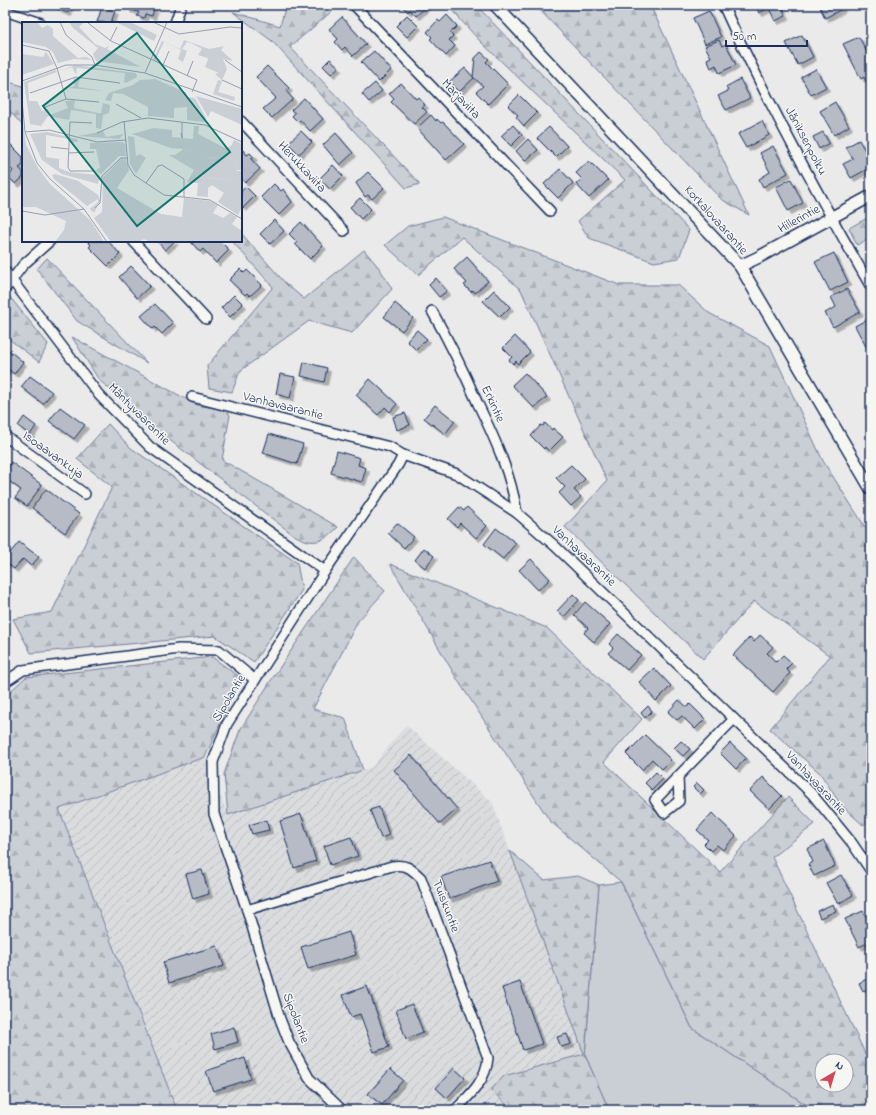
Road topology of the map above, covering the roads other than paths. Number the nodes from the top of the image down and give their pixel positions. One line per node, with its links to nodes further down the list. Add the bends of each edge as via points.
1 (181, 5): 7 (street)
2 (354, 5): 10 (street, Marjaviita)
3 (495, 5): 15 (street, Korkalovaarantie)
4 (723, 5): 11 (street, Jäniksenpolku, via 748,61)
5 (5, 11): 6 (street)
6 (38, 22)
7 (175, 22)
8 (242, 122): 12 (street, Herukkaviita)
9 (871, 196): 11 (street, Hillerintie)
10 (550, 211)
11 (831, 218): 15 (street, Hillerintie); 18 (street, Jäniksenpolku)
12 (344, 231)
13 (49, 242): 17 (street, via 23,265)
14 (134, 242): 21 (street)
15 (740, 266): 25 (street, Korkalovaarantie)
16 (5, 271): 17 (street, Mäntyvaarantie)
17 (12, 281): 19 (street); 28 (street, Mäntyvaarantie, via 99,395 150,447)
18 (871, 287)
19 (5, 289)
20 (432, 311): 27 (street, Erkintie, via 451,345 502,458 514,490)
21 (206, 319)
22 (192, 396): 24 (street, Vanhavaarantie, via 390,447)
23 (5, 436): 26 (street, Isoaavankuja)
24 (403, 455): 27 (street, Vanhavaarantie, via 457,474); 28 (street, Sipolantie)
25 (871, 489)
26 (85, 494)
27 (517, 513): 31 (street, Vanhavaarantie, via 555,546)
28 (325, 571): 29 (street, Sipolantie)
29 (256, 680): 30 (street, via 219,650 179,649 23,670); 34 (street, Sipolantie, via 227,724 213,762 214,814)
30 (5, 682)
31 (734, 719): 32 (street); 33 (street, Vanhavaarantie, via 812,794)
32 (678, 777)
33 (871, 871)
34 (247, 910): 35 (street, Sipolantie, via 289,1042 309,1078); 36 (street, Tuiskuntie, via 392,866 404,864 413,869 421,878 488,1058 487,1069 482,1079)
35 (342, 1110)
36 (455, 1110)

